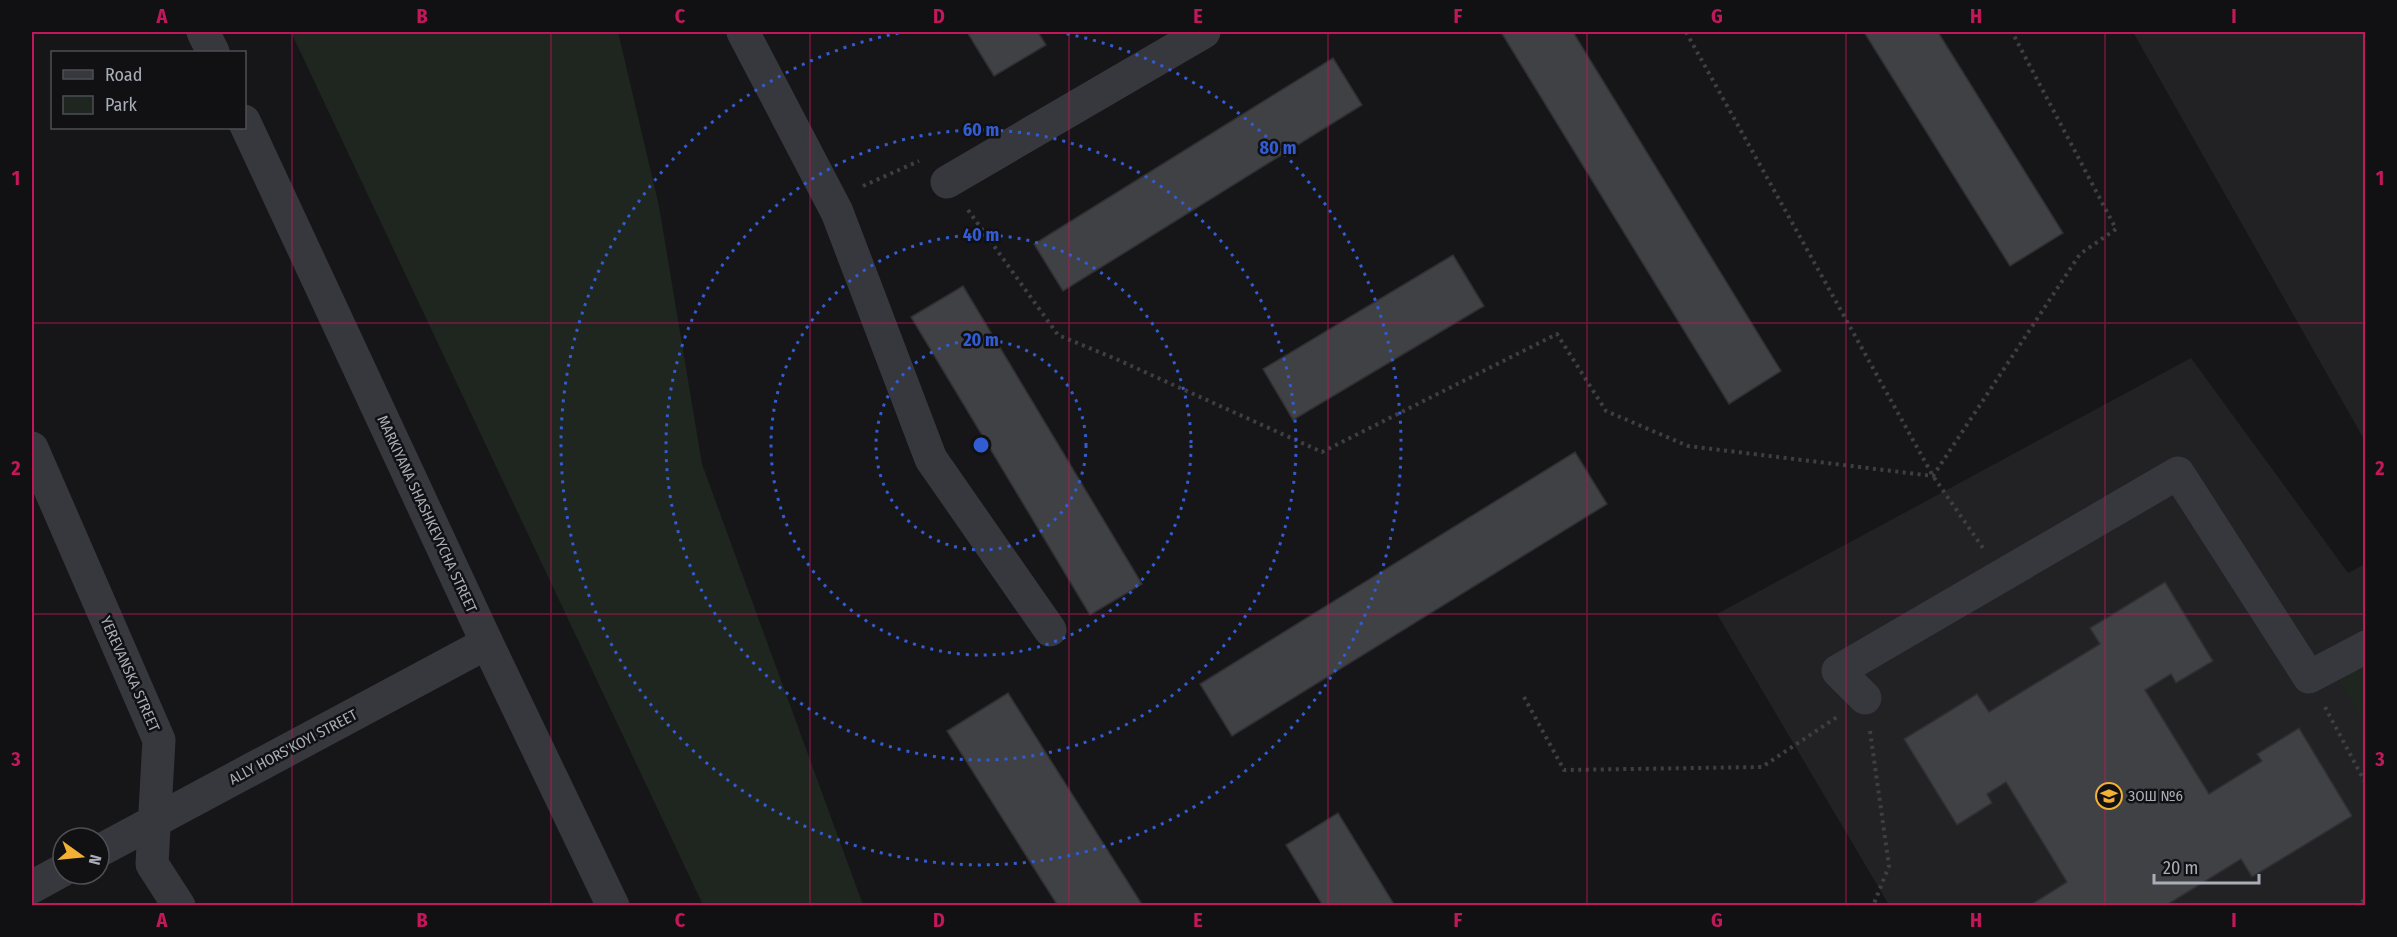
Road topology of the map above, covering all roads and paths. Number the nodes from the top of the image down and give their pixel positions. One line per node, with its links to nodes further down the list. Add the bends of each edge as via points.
1 (203, 32): 6 (street)
2 (743, 32): 9 (street)
3 (1204, 32): 8 (street)
4 (1686, 32): 11 (path)
5 (2012, 32): 11 (path, via 2116,229 2080,254)
6 (212, 51)
7 (246, 125): 14 (street, MARKIYANA SHASHKEVYCHA STREET)
8 (947, 182): 9 (path, via 928,157); 11 (path, via 1058,335 1322,452 1557,334 1606,411 1688,446)
9 (831, 200): 13 (street, via 931,459)
10 (32, 448): 20 (street, YEREVANSKA STREET, via 159,740)
11 (1933, 476): 12 (path)
12 (2002, 576): 16 (street, via 2178,473); 18 (street, via 1838,671)
13 (1050, 630)
14 (487, 643): 20 (street, ALLY HORS'KOYI STREET); 26 (street, MARKIYANA SHASHKEVYCHA STREET)
15 (2366, 647): 16 (street)
16 (2309, 678): 19 (path)
17 (1524, 697): 18 (path, via 1564,770 1762,767)
18 (1865, 698): 27 (path, via 1889,866)
19 (2366, 784)
20 (155, 821): 21 (street, ALLY HORS'KOYI STREET); 25 (street, YEREVANSKA STREET, via 152,864)
21 (111, 845)
22 (51, 877): 23 (street)
23 (32, 887)
24 (2366, 899): 28 (path)
25 (179, 906)
26 (614, 906)
27 (1873, 906)
28 (2355, 906)

